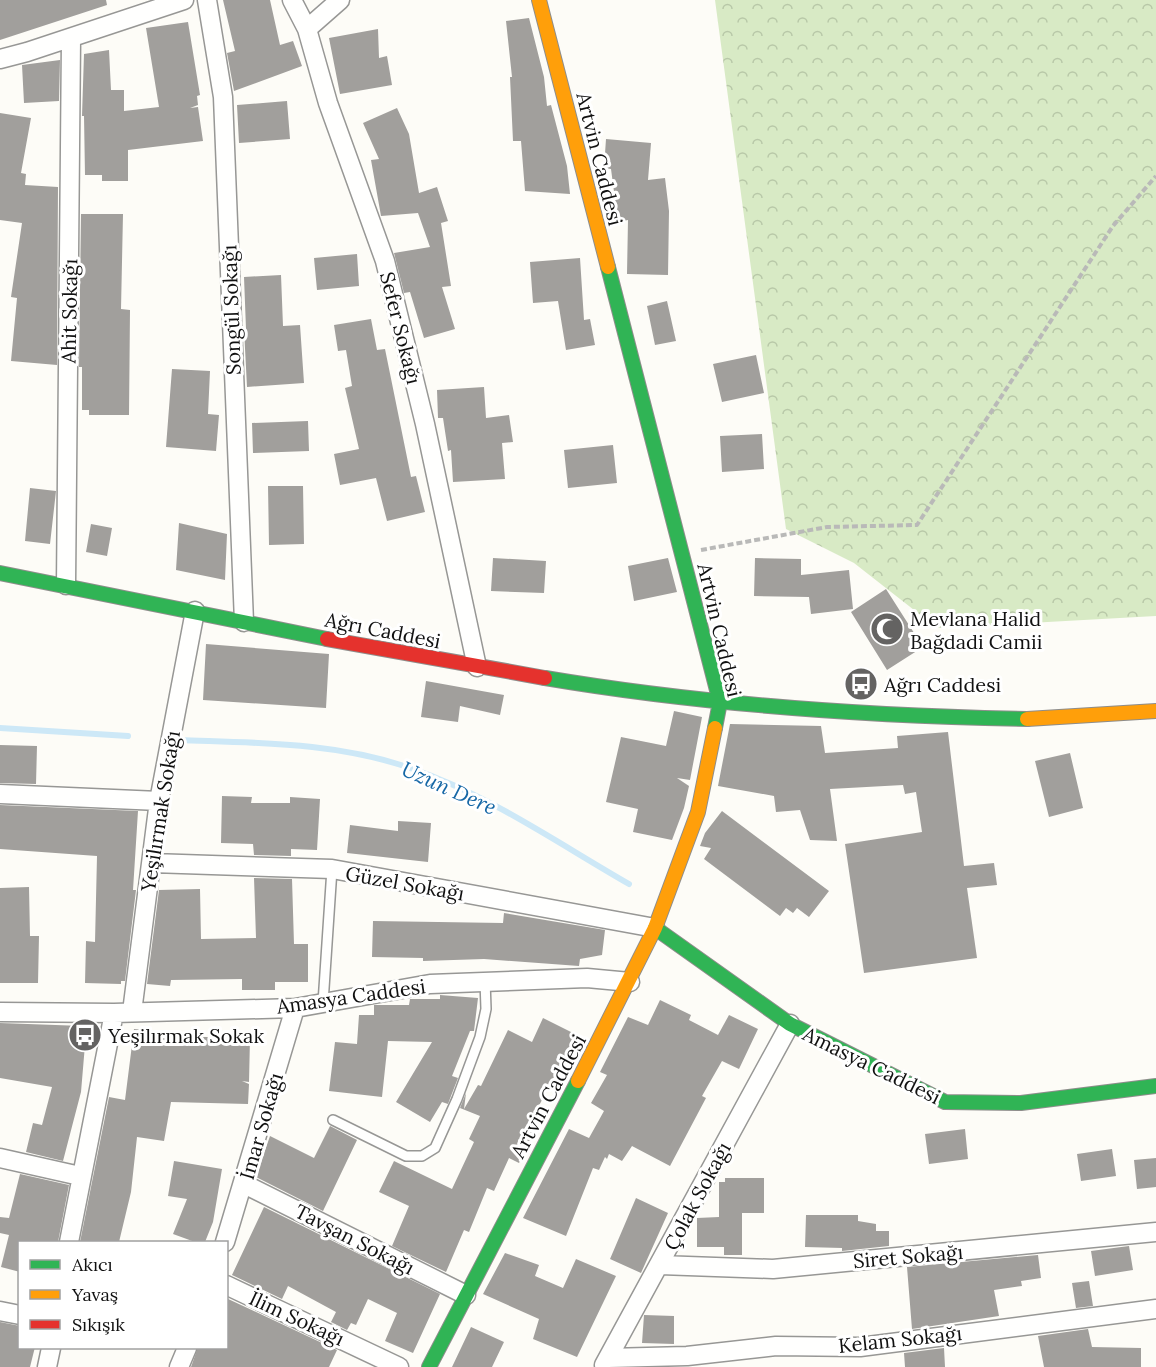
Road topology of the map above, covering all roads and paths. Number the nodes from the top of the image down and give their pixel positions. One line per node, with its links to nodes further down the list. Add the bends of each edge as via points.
1 (184, 0): 7 (street)
2 (207, 0): 14 (street, Songül Sokağı, via 223,97)
3 (292, 0): 6 (street, Sefer Sokağı)
4 (340, 0): 6 (street)
5 (538, 0): 10 (street, Artvin Caddesi)
6 (307, 29): 15 (street, Sefer Sokağı, via 328,103 385,261)
7 (71, 38): 8 (street); 12 (street, Ahit Sokağı)
8 (0, 58)
9 (1156, 176): 10 (path, via 1113,226 917,525 827,527)
10 (683, 554): 16 (street, Artvin Caddesi)
11 (0, 573): 12 (street, Ağrı Caddesi)
12 (66, 585): 13 (street, Ağrı Caddesi)
13 (195, 611): 14 (street, Ağrı Caddesi); 19 (street, Yeşilırmak Sokağı)
14 (244, 622): 15 (street, Ağrı Caddesi)
15 (477, 667): 16 (street, Ağrı Caddesi, via 640,694)
16 (720, 702): 17 (street, Ağrı Caddesi, via 883,716 1049,720); 22 (street, Artvin Caddesi, via 698,813)
17 (1156, 711)
18 (0, 795): 19 (street)
19 (159, 801): 20 (street, Yeşilırmak Sokağı)
20 (152, 863): 21 (street, Güzel Sokağı); 28 (street, Yeşilırmak Sokağı)
21 (332, 869): 22 (street, Güzel Sokağı); 25 (lane)
22 (655, 928): 24 (street, Artvin Caddesi); 30 (street, Amasya Caddesi)
23 (485, 980): 24 (street, Amasya Caddesi, via 587,978); 25 (street, Amasya Caddesi, via 430,984); 32 (lane, via 486,1009 480,1037 435,1148 422,1156 406,1156)
24 (630, 982): 41 (street, Artvin Caddesi)
25 (323, 1003): 26 (street, Amasya Caddesi)
26 (295, 1008): 28 (street, Amasya Caddesi); 35 (street, İmar Sokağı)
27 (0, 1012): 29 (street, Amasya Caddesi)
28 (132, 1012): 29 (street, Amasya Caddesi)
29 (114, 1013): 34 (street)
30 (790, 1024): 31 (street, Amasya Caddesi, via 945,1102 1021,1104); 39 (street, Çolak Sokağı)
31 (1156, 1086)
32 (333, 1120)
33 (0, 1158): 34 (street)
34 (80, 1176): 37 (street)
35 (244, 1184): 38 (street, İmar Sokağı); 41 (street, Tavşan Sokağı)
36 (1156, 1232): 39 (street, Siret Sokağı, via 773,1269)
37 (69, 1241)
38 (225, 1241)
39 (660, 1265): 47 (street, Çolak Sokağı)
40 (228, 1286): 50 (street, İlim Sokağı)
41 (466, 1295): 51 (street, Artvin Caddesi)
42 (1156, 1308): 47 (street, Kelam Sokağı, via 860,1347 776,1346)
43 (0, 1311): 44 (street)
44 (18, 1315)
45 (51, 1349): 48 (street)
46 (186, 1349): 49 (street)
47 (605, 1363)
48 (47, 1367)
49 (179, 1367)
50 (399, 1367)
51 (429, 1367)

